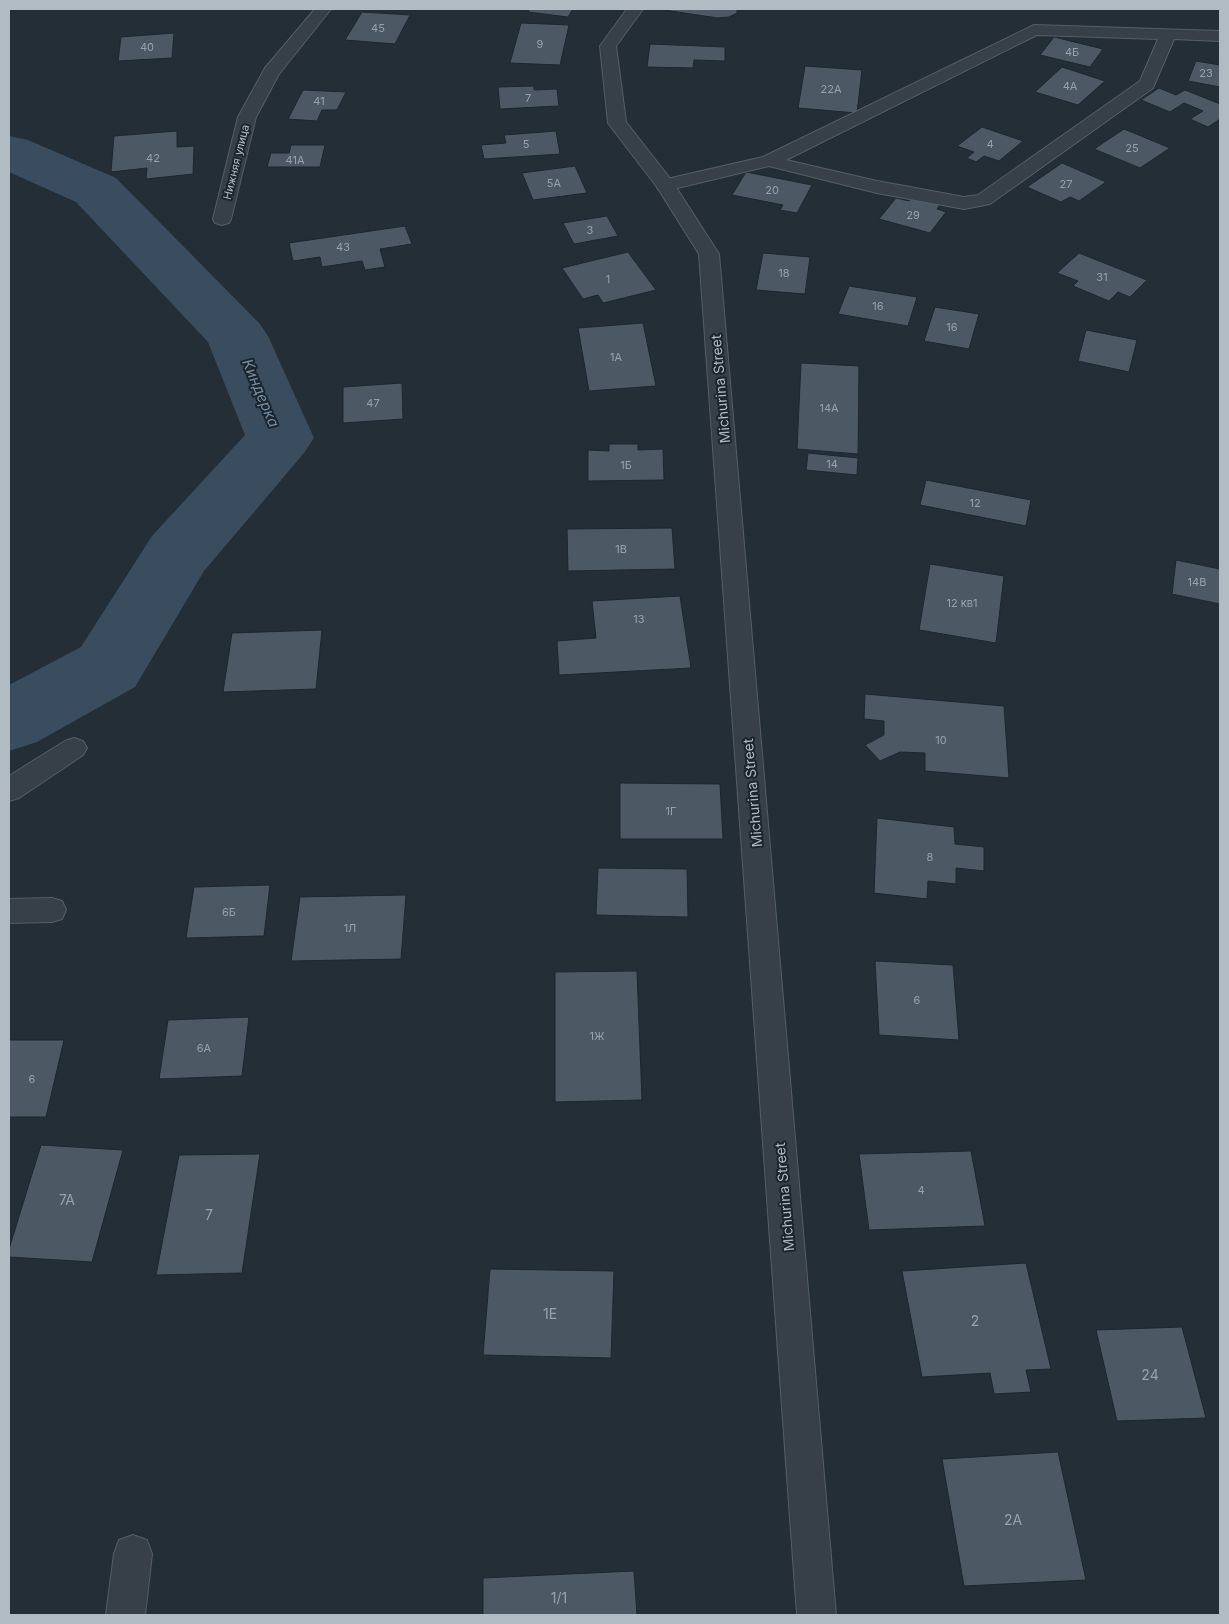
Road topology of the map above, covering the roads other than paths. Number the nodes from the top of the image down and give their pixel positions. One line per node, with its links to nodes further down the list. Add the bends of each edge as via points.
1 (323, 9): 7 (street, Нижняя улица, via 271,72 247,117)
2 (635, 9): 6 (street, Michurina Street, via 608,46 617,123)
3 (1168, 34): 4 (street); 5 (street, via 1034,30); 5 (street, via 1147,84 983,200 964,203 877,188)
4 (1220, 36)
5 (769, 161): 6 (street)
6 (665, 185): 14 (street, Michurina Street, via 709,254)
7 (222, 219)
8 (74, 748): 9 (street)
9 (9, 790)
10 (9, 910): 11 (street)
11 (52, 910)
12 (132, 1554): 13 (street)
13 (125, 1615)
14 (816, 1615)

